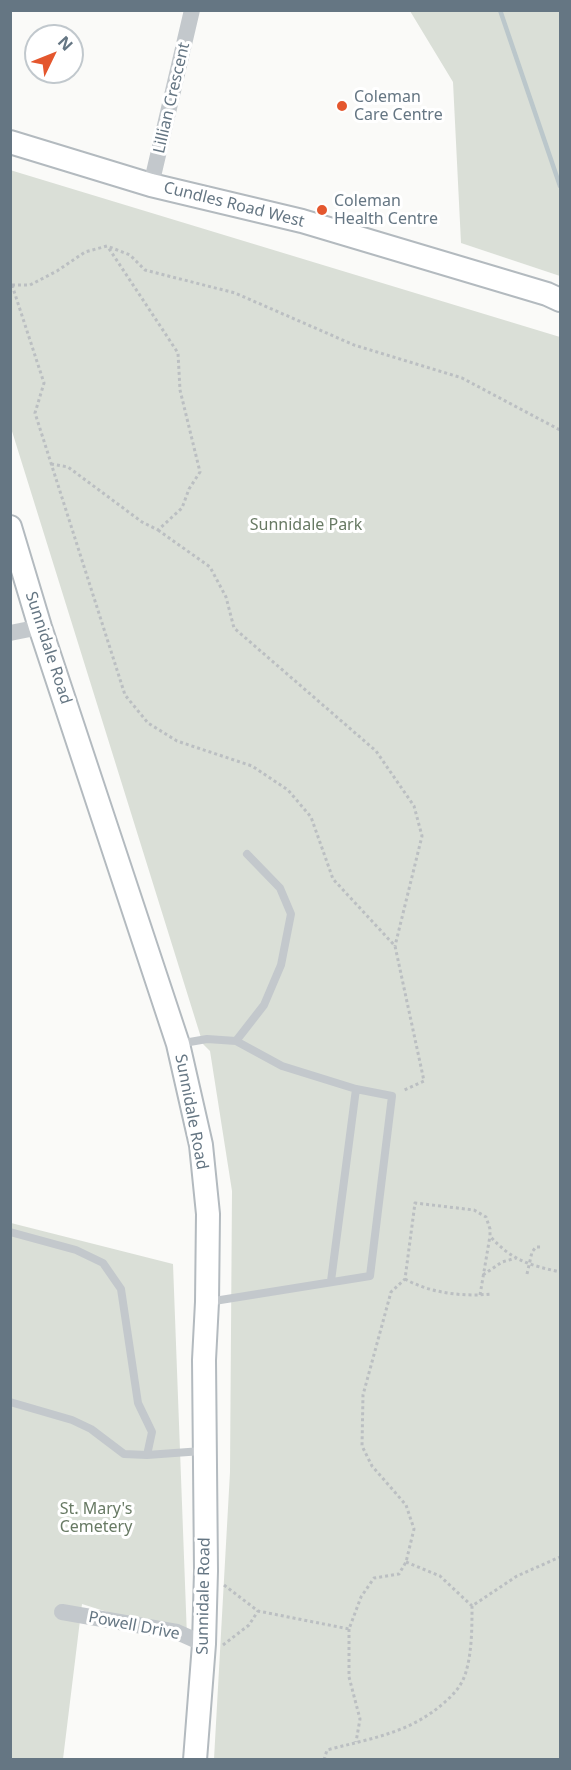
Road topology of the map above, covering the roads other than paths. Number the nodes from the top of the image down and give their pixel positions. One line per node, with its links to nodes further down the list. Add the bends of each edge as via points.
1 (192, 10): 3 (street, Lillian Crescent)
2 (10, 142): 3 (main road, Cundles Road West)
3 (151, 185): 4 (main road, Cundles Road West, via 302,221)
4 (561, 300)
5 (10, 527): 6 (main road, Sunnidale Road)
6 (40, 627): 7 (street); 10 (main road, Sunnidale Road)
7 (10, 633)
8 (247, 854): 9 (lane, via 280,888 291,914 281,965 264,1005)
9 (236, 1041): 10 (lane, via 207,1039); 11 (lane, via 282,1066)
10 (178, 1044): 14 (main road, Sunnidale Road, via 201,1145 208,1214)
11 (356, 1089): 13 (lane); 13 (lane, via 392,1096 370,1276)
12 (10, 1232): 17 (lane, via 76,1250 103,1263 121,1288 138,1403 152,1432)
13 (331, 1281): 14 (lane)
14 (207, 1302): 16 (main road, Sunnidale Road)
15 (10, 1402): 17 (lane, via 72,1420 124,1454)
16 (206, 1451): 17 (lane); 19 (main road, Sunnidale Road)
17 (147, 1455)
18 (62, 1612): 19 (street, Powell Drive, via 177,1632)
19 (203, 1652): 20 (main road, Sunnidale Road)
20 (195, 1760)

